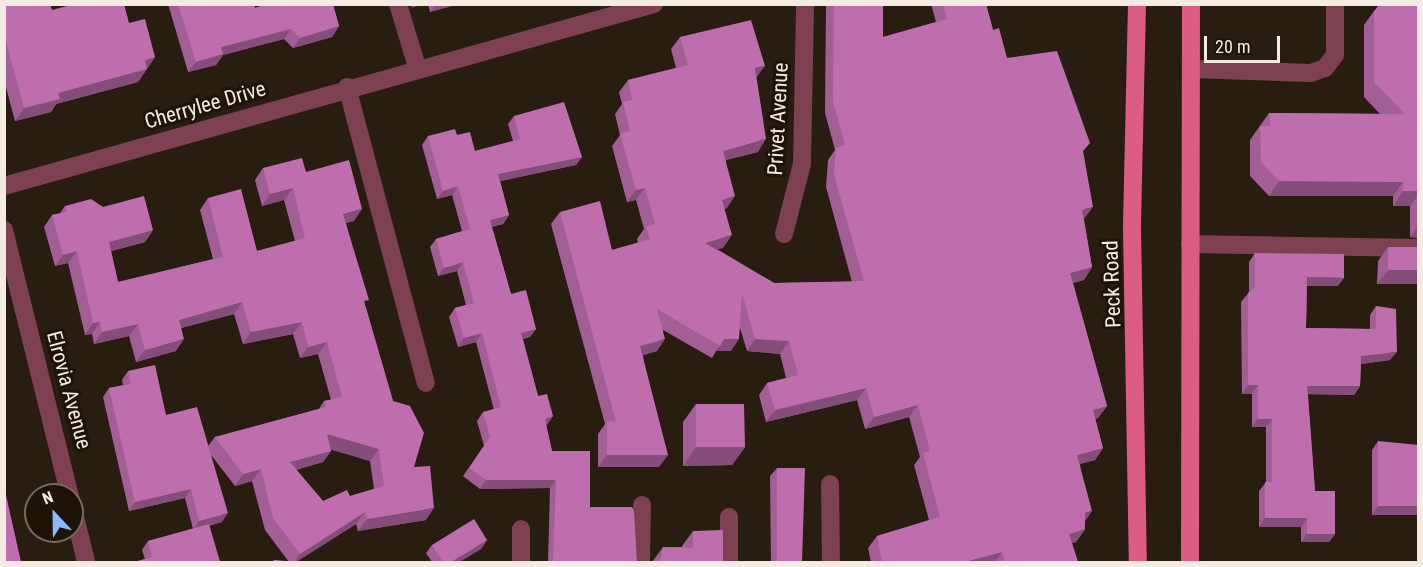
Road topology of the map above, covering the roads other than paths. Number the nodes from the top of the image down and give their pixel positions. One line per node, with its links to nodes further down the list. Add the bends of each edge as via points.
1 (398, 4): 7 (street)
2 (654, 4): 7 (street, Cherrylee Drive)
3 (805, 4): 12 (street, Privet Avenue, via 802,164)
4 (1137, 4): 25 (main road, Peck Road, via 1132,228)
5 (1191, 4): 8 (main road)
6 (1335, 4): 8 (street, via 1335,55 1325,68 1311,73)
7 (417, 67): 9 (street, Cherrylee Drive)
8 (1191, 69): 13 (main road)
9 (347, 87): 10 (street, Cherrylee Drive); 15 (street)
10 (4, 186)
11 (4, 230): 20 (street, Elrovia Avenue)
12 (784, 234)
13 (1190, 244): 14 (street); 26 (main road)
14 (1419, 248)
15 (426, 383)
16 (830, 484): 24 (street)
17 (642, 505): 22 (street)
18 (729, 517): 23 (street)
19 (520, 529): 21 (street)
20 (86, 562)
21 (521, 562)
22 (641, 562)
23 (729, 562)
24 (831, 562)
25 (1138, 562)
26 (1190, 562)

